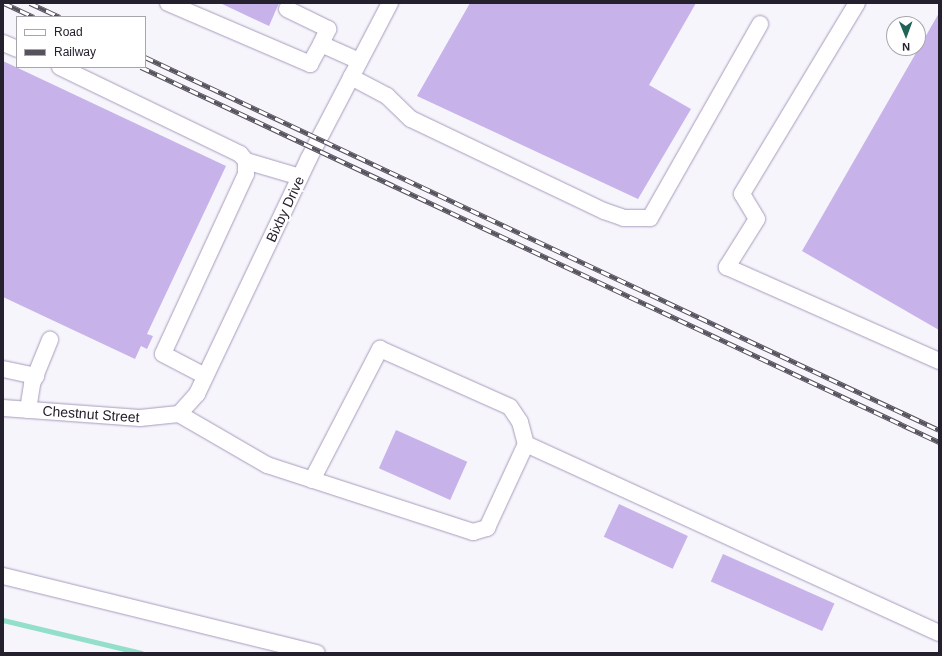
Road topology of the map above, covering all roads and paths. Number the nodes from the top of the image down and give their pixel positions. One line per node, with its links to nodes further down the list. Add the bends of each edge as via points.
1 (168, 3): 7 (street, via 310,64)
2 (390, 3): 9 (street, Bixby Drive)
3 (857, 3): 15 (street, via 742,194 756,219 727,266)
4 (287, 9): 7 (street, via 328,29)
5 (760, 24): 11 (street, via 650,218 624,218 604,211 411,119 387,96)
6 (3, 43): 8 (street)
7 (321, 44): 9 (street)
8 (16, 49)
9 (359, 61): 11 (street, Bixby Drive)
10 (62, 68): 12 (street, via 240,154)
11 (352, 77): 13 (street, Bixby Drive)
12 (246, 161): 13 (street); 18 (street, via 246,174 163,354)
13 (300, 176): 18 (street, Bixby Drive)
14 (50, 340): 17 (street)
15 (939, 361)
16 (3, 369): 17 (street)
17 (36, 376): 20 (street)
18 (205, 376): 21 (street, Bixby Drive, via 197,394)
19 (3, 408): 20 (street, Chestnut Street)
20 (28, 410): 21 (street, Chestnut Street, via 140,418)
21 (179, 414): 23 (street, via 267,464)
22 (526, 444): 23 (street, via 488,528 481,532); 23 (street, via 520,422 510,407 380,349); 25 (street)
23 (312, 480)
24 (3, 576): 26 (street)
25 (939, 633)
26 (317, 653)

